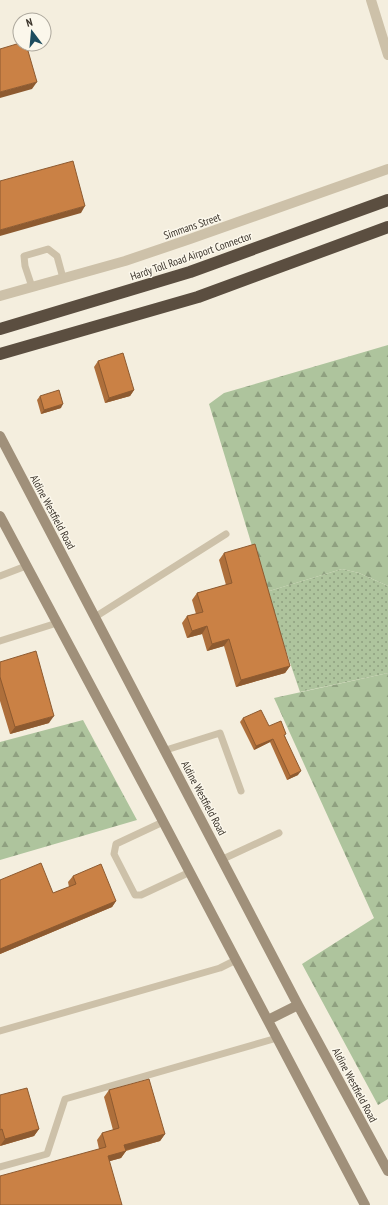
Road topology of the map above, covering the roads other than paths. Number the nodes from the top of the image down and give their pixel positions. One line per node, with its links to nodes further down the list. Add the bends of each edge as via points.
1 (371, 0): 2 (street)
2 (388, 55)
3 (388, 169): 6 (street, Simmans Street, via 190,240)
4 (388, 200): 9 (highway, Hardy Toll Road Airport Connector, via 190,272)
5 (388, 227): 10 (highway, via 198,297)
6 (63, 278): 7 (street, Simmans Street); 7 (lane, via 57,256 48,249 24,256)
7 (32, 287): 8 (street, Simmans Street)
8 (0, 296)
9 (0, 329)
10 (0, 354)
11 (0, 436): 16 (main road, Aldine Westfield Road)
12 (0, 516): 14 (main road)
13 (226, 534): 16 (lane)
14 (26, 566): 15 (lane); 17 (main road)
15 (0, 576)
16 (95, 617): 19 (main road, Aldine Westfield Road)
17 (57, 623): 18 (lane); 21 (main road)
18 (0, 641)
19 (166, 750): 20 (lane, via 220,732); 23 (main road, Aldine Westfield Road)
20 (241, 791)
21 (163, 822): 24 (main road); 24 (lane, via 116,844 114,854 124,875 135,895 141,895)
22 (278, 834): 23 (lane)
23 (223, 859): 26 (main road, Aldine Westfield Road)
24 (190, 872): 25 (main road)
25 (236, 960): 27 (main road); 28 (lane, via 220,968)
26 (298, 1004): 27 (main road); 31 (main road, Aldine Westfield Road)
27 (268, 1020): 29 (main road)
28 (0, 1031)
29 (277, 1038): 30 (lane, via 65,1099 47,1154); 32 (main road)
30 (0, 1167)
31 (388, 1171)
32 (365, 1205)

